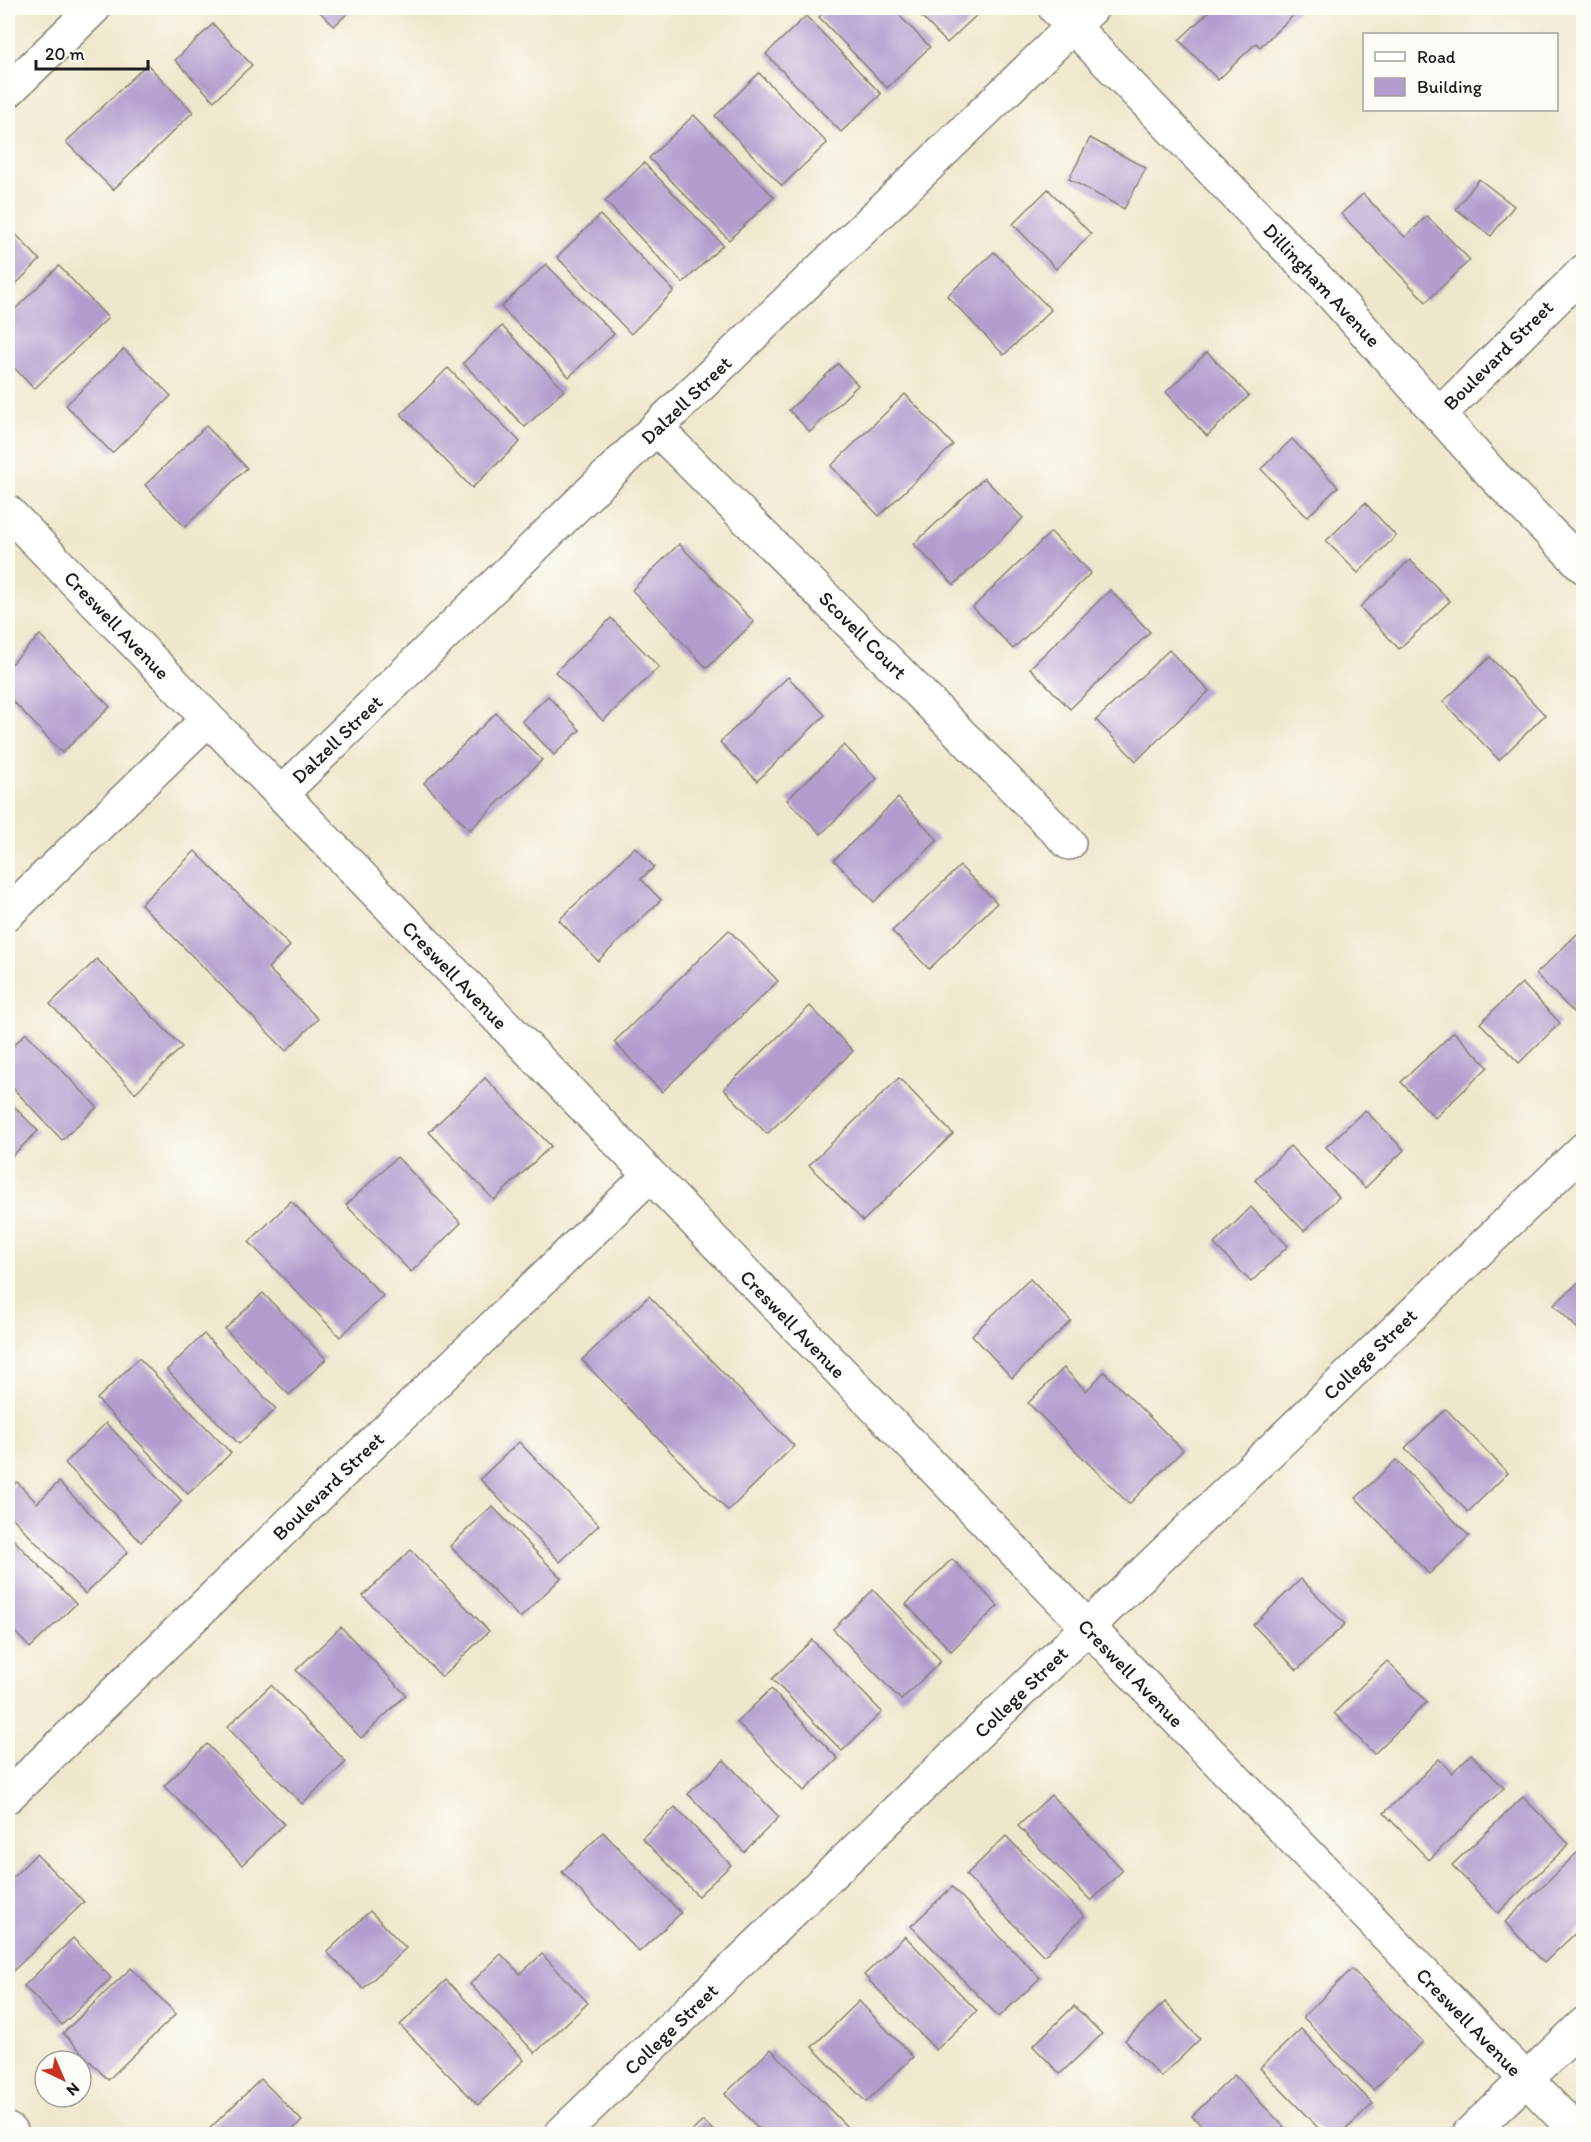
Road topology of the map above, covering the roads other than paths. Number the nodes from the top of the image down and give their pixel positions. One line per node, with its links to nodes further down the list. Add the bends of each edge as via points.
1 (94, 8): 3 (street)
2 (1074, 14): 5 (street, Dillingham Avenue); 6 (street, Dalzell Street)
3 (8, 91)
4 (1584, 271): 5 (street, Boulevard Street)
5 (1439, 415): 8 (street, Dillingham Avenue, via 1492,475)
6 (656, 428): 10 (street, Dalzell Street); 11 (street, Scovell Court)
7 (8, 512): 9 (street, Creswell Avenue)
8 (1584, 567)
9 (208, 719): 10 (street, Creswell Avenue); 12 (street)
10 (281, 794): 14 (street, Creswell Avenue)
11 (1069, 843)
12 (8, 913)
13 (1584, 1149): 15 (street, College Street)
14 (649, 1176): 15 (street, Creswell Avenue); 16 (street, Boulevard Street)
15 (1087, 1628): 18 (street, Creswell Avenue); 21 (street, College Street)
16 (8, 1796)
17 (1584, 2024): 18 (street)
18 (1526, 2080): 22 (street); 23 (street, Creswell Avenue)
19 (8, 2130): 20 (street)
20 (12, 2134)
21 (561, 2134)
22 (1469, 2134)
23 (1579, 2134)

